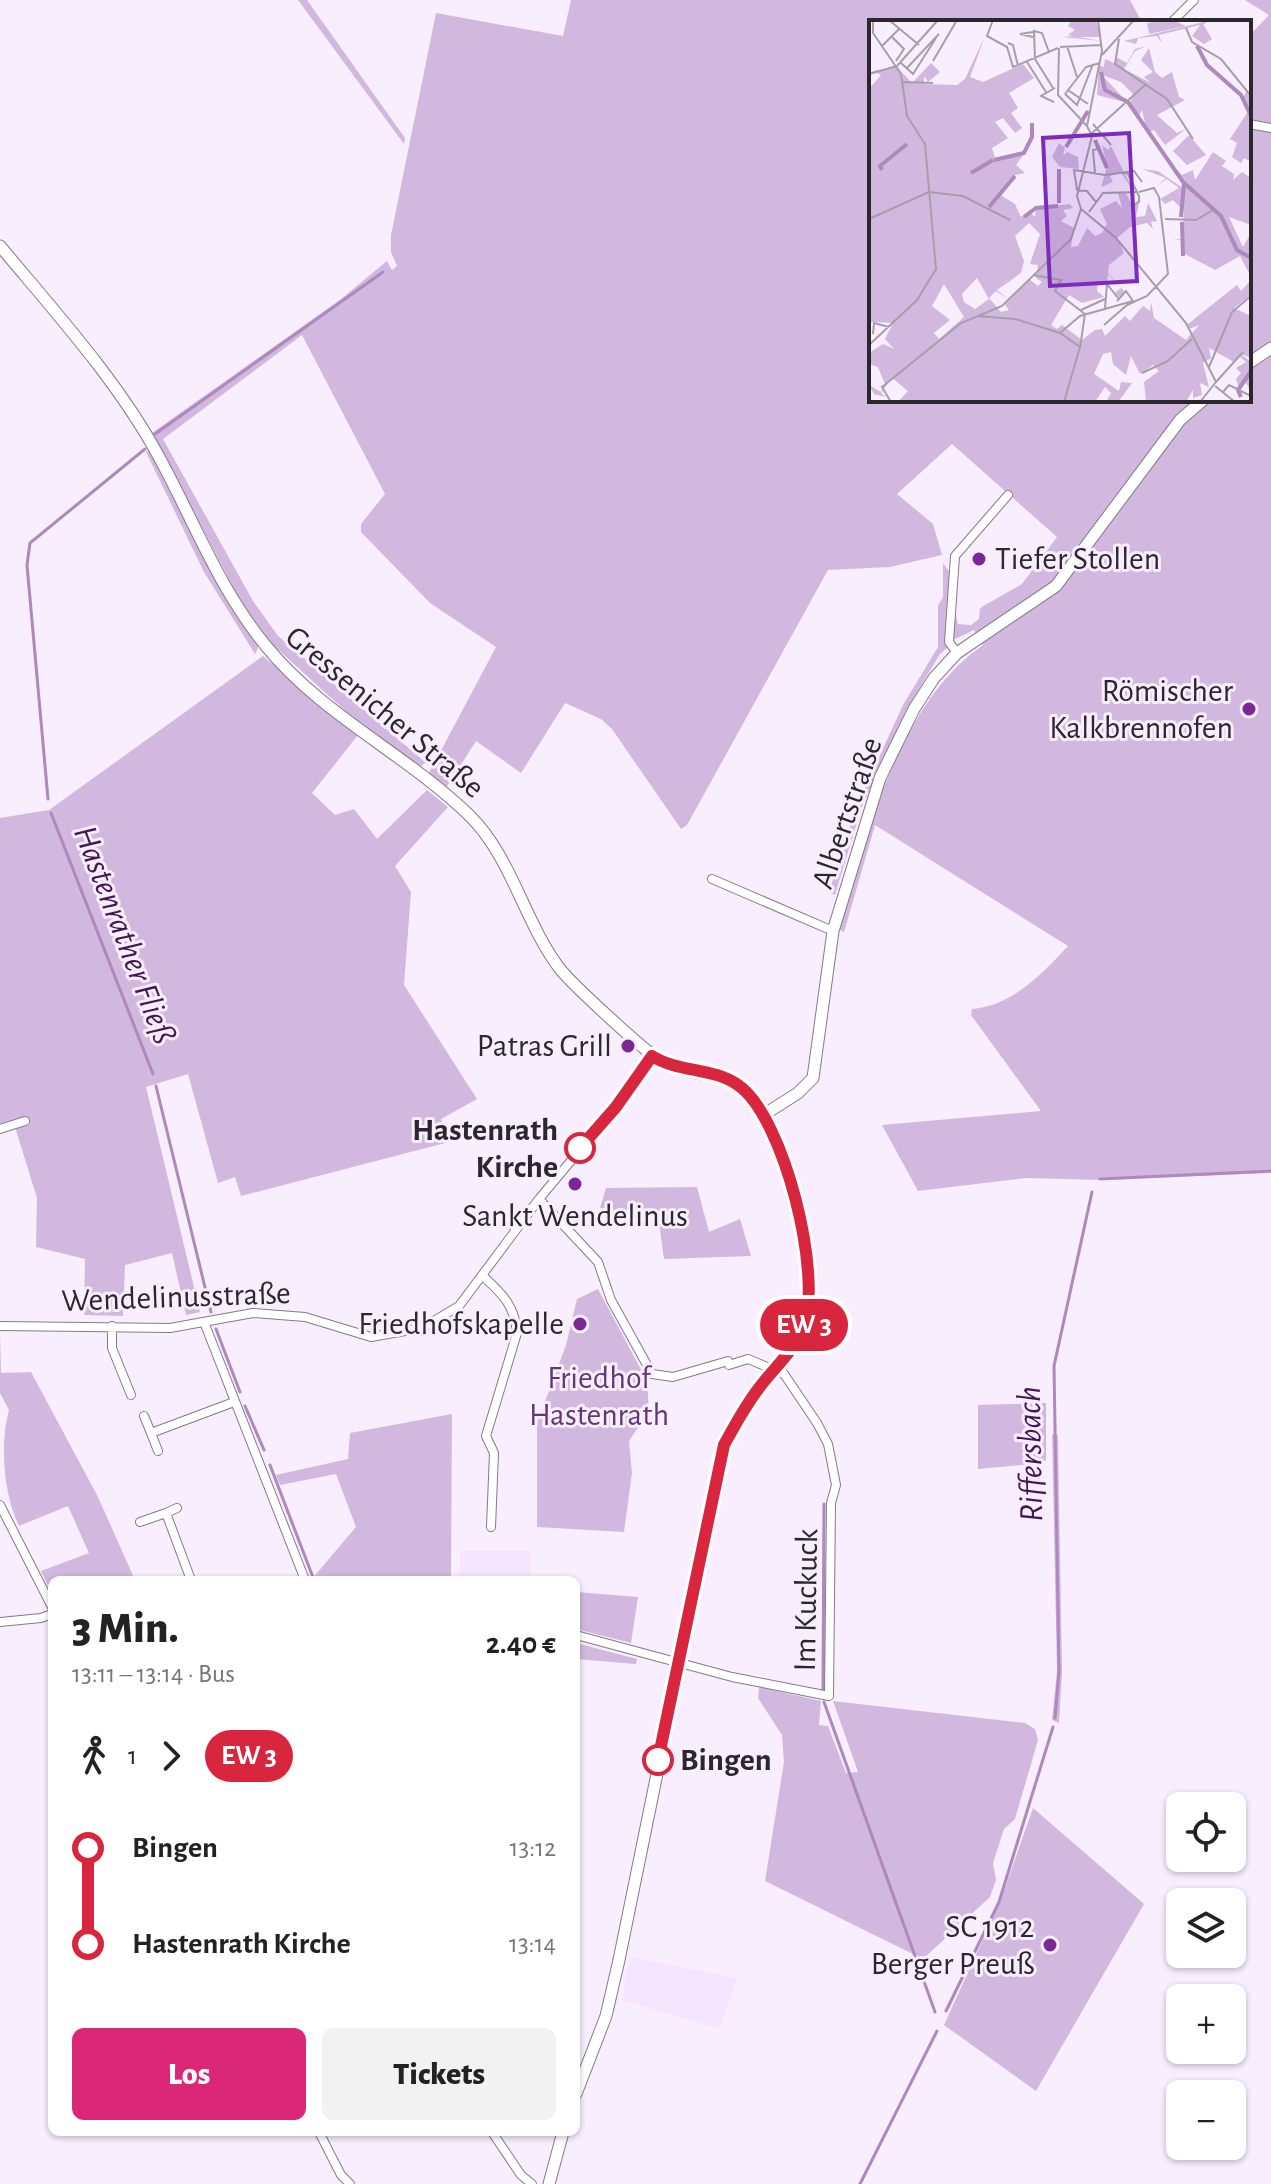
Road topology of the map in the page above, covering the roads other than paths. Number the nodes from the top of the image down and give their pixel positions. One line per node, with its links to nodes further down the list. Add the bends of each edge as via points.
1 (1194, 0): 2 (street)
2 (1174, 20)
3 (1251, 124): 4 (street)
4 (1271, 128)
5 (0, 246): 13 (main road, Gressenicher Straße, via 145,434 238,610 268,649 352,725 470,816 500,857 560,969)
6 (1271, 348): 7 (main road)
7 (1251, 362)
8 (1201, 402): 10 (main road, Albertstraße, via 1180,420 1056,586)
9 (1008, 495): 10 (street, via 955,556 949,642)
10 (957, 653): 12 (main road, Albertstraße, via 914,709 880,778)
11 (712, 879): 12 (street, Albertstraße)
12 (833, 931): 14 (main road, Albertstraße, via 813,1078)
13 (652, 1056): 14 (main road, Gressenicher Straße, via 738,1084); 17 (street, Wendelinusstraße)
14 (765, 1114): 22 (main road, via 796,1201 809,1304 803,1329)
15 (25, 1121): 16 (street)
16 (0, 1129)
17 (539, 1199): 18 (street, Wendelinusstraße); 22 (street, via 598,1262 611,1300 652,1374 673,1377 748,1359)
18 (483, 1276): 19 (street, Wendelinusstraße, via 443,1319 384,1337 305,1317 253,1313); 32 (street, via 507,1297 517,1333 486,1436 494,1453)
19 (204, 1322): 21 (street, Wendelinusstraße, via 170,1328); 24 (street)
20 (0, 1326): 21 (street, Wendelinusstraße)
21 (112, 1326): 23 (street, via 112,1348)
22 (775, 1369): 39 (main road, via 741,1412 724,1445); 39 (street, Im Kuckuck, via 792,1382 817,1423 828,1444 836,1485 831,1503 829,1696)
23 (131, 1395)
24 (234, 1402): 26 (street); 34 (street)
25 (144, 1416): 26 (street)
26 (151, 1433): 27 (street)
27 (158, 1451)
28 (0, 1505): 35 (street)
29 (177, 1508): 30 (street)
30 (166, 1513): 31 (street); 33 (street)
31 (140, 1522)
32 (491, 1527)
33 (190, 1576)
34 (303, 1576)
35 (48, 1599)
36 (48, 1615): 37 (street)
37 (0, 1622)
38 (580, 1636): 39 (street)
39 (677, 1663): 40 (main road, via 609,2002)
40 (580, 2083)
41 (321, 2136): 44 (street)
42 (495, 2136): 45 (street)
43 (562, 2136): 46 (main road)
44 (350, 2184)
45 (532, 2184)
46 (549, 2184)

